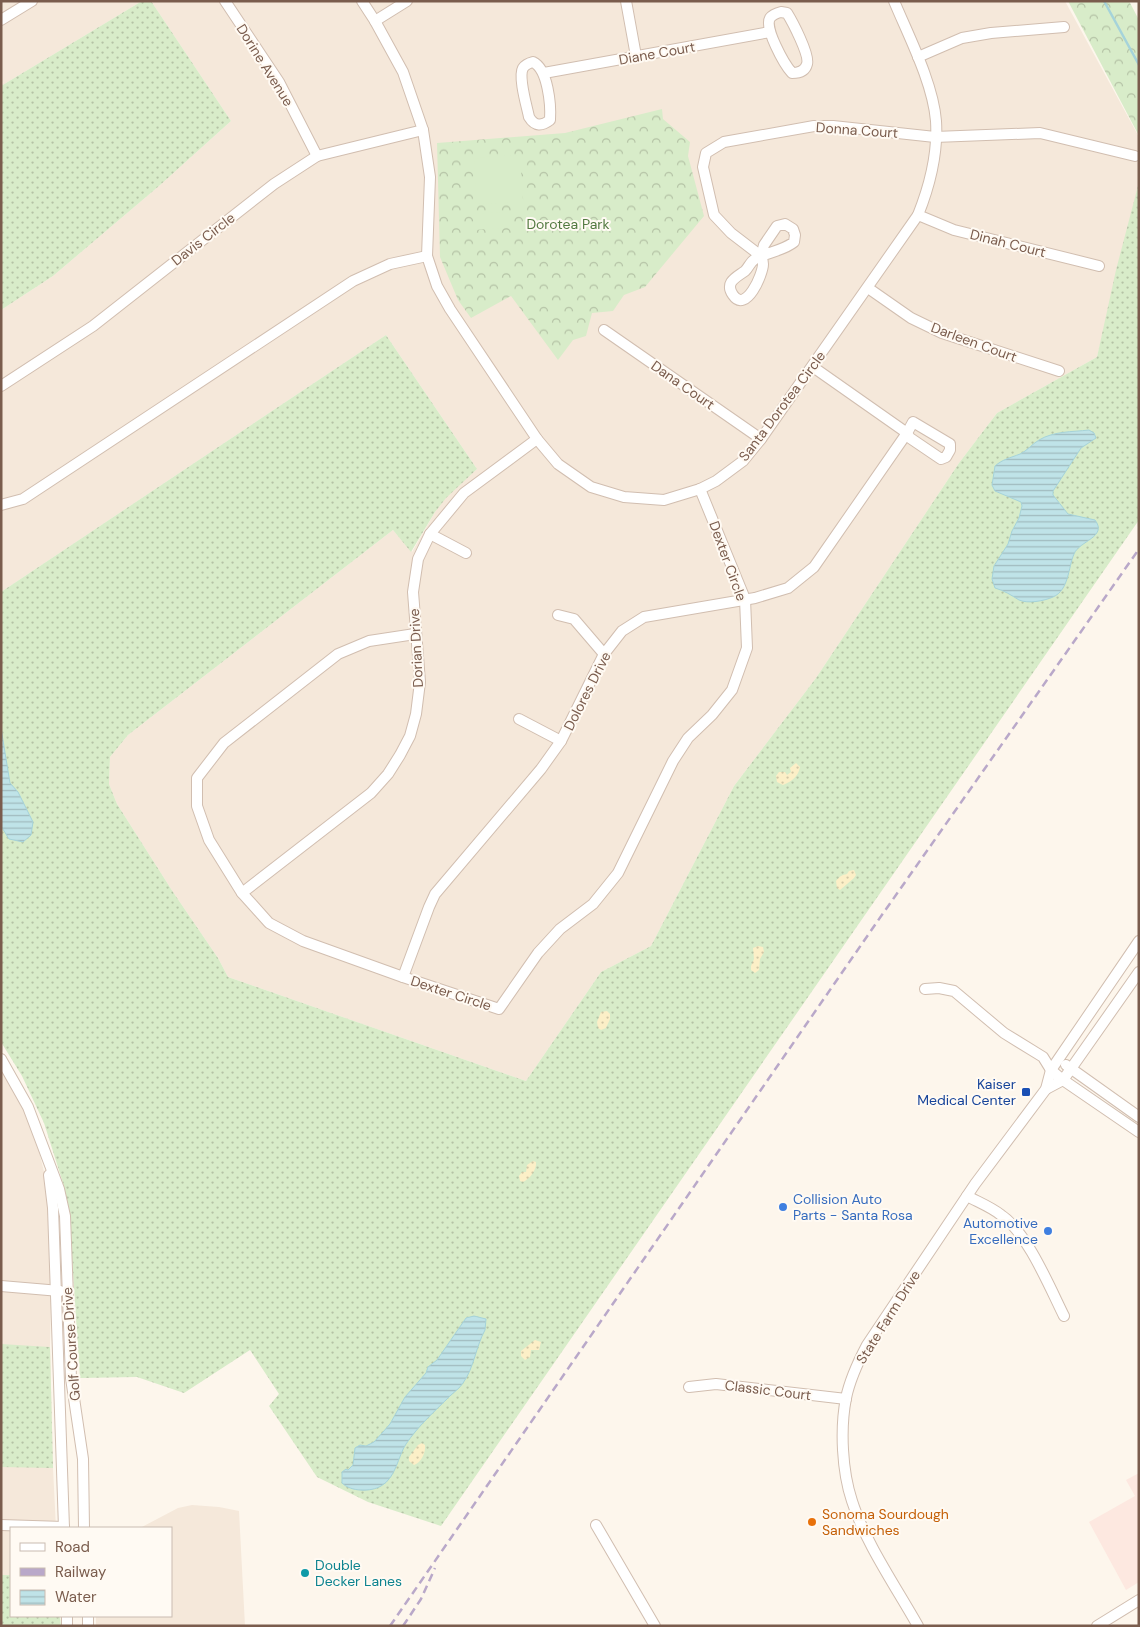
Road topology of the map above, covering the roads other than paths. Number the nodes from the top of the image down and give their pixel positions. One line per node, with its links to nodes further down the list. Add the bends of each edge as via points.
1 (32, 1): 7 (street)
2 (225, 1): 16 (street, Dorine Avenue, via 279,82)
3 (362, 1): 8 (street, Santa Dorotea Circle)
4 (407, 1): 8 (street)
5 (626, 1): 11 (street)
6 (894, 1): 12 (street, Santa Dorotea Circle)
7 (1, 20)
8 (375, 21): 14 (street, Santa Dorotea Circle, via 403,72)
9 (1064, 27): 12 (street, via 962,38)
10 (770, 32): 10 (street, via 786,67 792,72 804,70 808,63 806,56 787,13 770,17); 11 (street, Diane Court)
11 (636, 56): 13 (street, Diane Court)
12 (918, 57): 15 (street, Santa Dorotea Circle, via 933,100)
13 (544, 73): 13 (street, via 534,62 523,68 521,75 529,117 537,125 544,125 550,120)
14 (423, 130): 16 (street, Davis Circle); 19 (street, Santa Dorotea Circle, via 430,176)
15 (936, 137): 17 (street, Donna Court, via 1040,133); 18 (street, Santa Dorotea Circle, via 932,172); 20 (street, Donna Court, via 814,126 724,142 706,153 703,167 714,215)
16 (317, 156): 26 (street, Davis Circle, via 274,184 93,326)
17 (1135, 156)
18 (918, 215): 21 (street, Dinah Court, via 954,230); 22 (street, Santa Dorotea Circle)
19 (427, 256): 27 (street, Santa Dorotea Circle, via 437,286 450,309); 30 (street, via 390,264 353,281 24,499)
20 (761, 256)
21 (1100, 266)
22 (868, 288): 24 (street, Santa Dorotea Circle); 25 (street, Darleen Court, via 911,318 942,333)
23 (604, 330): 28 (street, Dana Court)
24 (813, 366): 28 (street, Santa Dorotea Circle); 33 (street, Dolores Drive, via 907,433 814,567 788,588)
25 (1059, 371)
26 (1, 386)
27 (537, 439): 29 (street, Santa Dorotea Circle, via 558,464 591,487 624,497 664,500); 31 (street, Dorian Drive, via 464,493)
28 (761, 440): 29 (street, Santa Dorotea Circle, via 732,471)
29 (700, 489): 33 (street, Dexter Circle)
30 (1, 505)
31 (430, 534): 32 (street); 35 (street, Dorian Drive, via 418,559 413,592)
32 (466, 552)
33 (745, 599): 36 (street, Dolores Drive, via 644,617 622,631); 42 (street, Dexter Circle, via 747,648 732,690 688,738 673,761 618,872 593,904 560,929 538,953 499,1009)
34 (558, 615): 36 (street, via 574,619)
35 (415, 634): 39 (street, Dorian Drive, via 420,682 416,714 410,736 388,774 371,792); 39 (street, Dexter Circle, via 369,641 338,654 224,742 197,778 197,806 209,840)
36 (604, 654): 38 (street, Dolores Drive)
37 (519, 719): 38 (street)
38 (561, 741): 42 (street, Dolores Drive, via 542,769 435,894)
39 (242, 893): 42 (street, Dexter Circle, via 268,923 303,941)
40 (1139, 941): 46 (street, State Farm Drive)
41 (1139, 972): 47 (street, State Farm Drive)
42 (403, 977)
43 (925, 989): 44 (street, via 954,992 1004,1033)
44 (1043, 1057): 46 (street); 48 (street)
45 (1, 1059): 53 (street, Golf Course Drive, via 28,1107)
46 (1058, 1059): 47 (street); 48 (street, State Farm Drive)
47 (1071, 1069): 49 (street, State Farm Drive); 51 (street)
48 (1051, 1070): 49 (street); 50 (street, State Farm Drive)
49 (1063, 1080): 50 (street, State Farm Drive); 52 (street)
50 (1046, 1089): 54 (street, State Farm Drive)
51 (1139, 1117)
52 (1139, 1132)
53 (48, 1161): 56 (street, Golf Course Drive); 57 (street, Golf Course Drive, via 59,1189 64,1216)
54 (967, 1196): 58 (street, via 1002,1215 1024,1239); 60 (street, State Farm Drive, via 867,1345)
55 (1, 1286): 56 (street)
56 (55, 1290): 57 (street); 64 (street, Golf Course Drive)
57 (68, 1292): 65 (street, Golf Course Drive, via 71,1378 84,1459)
58 (1064, 1316)
59 (689, 1387): 60 (street, Classic Court, via 716,1384)
60 (846, 1399): 68 (street, State Farm Drive, via 843,1442 852,1500 865,1531)
61 (1, 1525): 63 (street)
62 (596, 1525): 67 (street)
63 (43, 1527)
64 (64, 1527)
65 (84, 1527)
66 (1139, 1600): 69 (street)
67 (655, 1626)
68 (918, 1626)
69 (1097, 1626)

